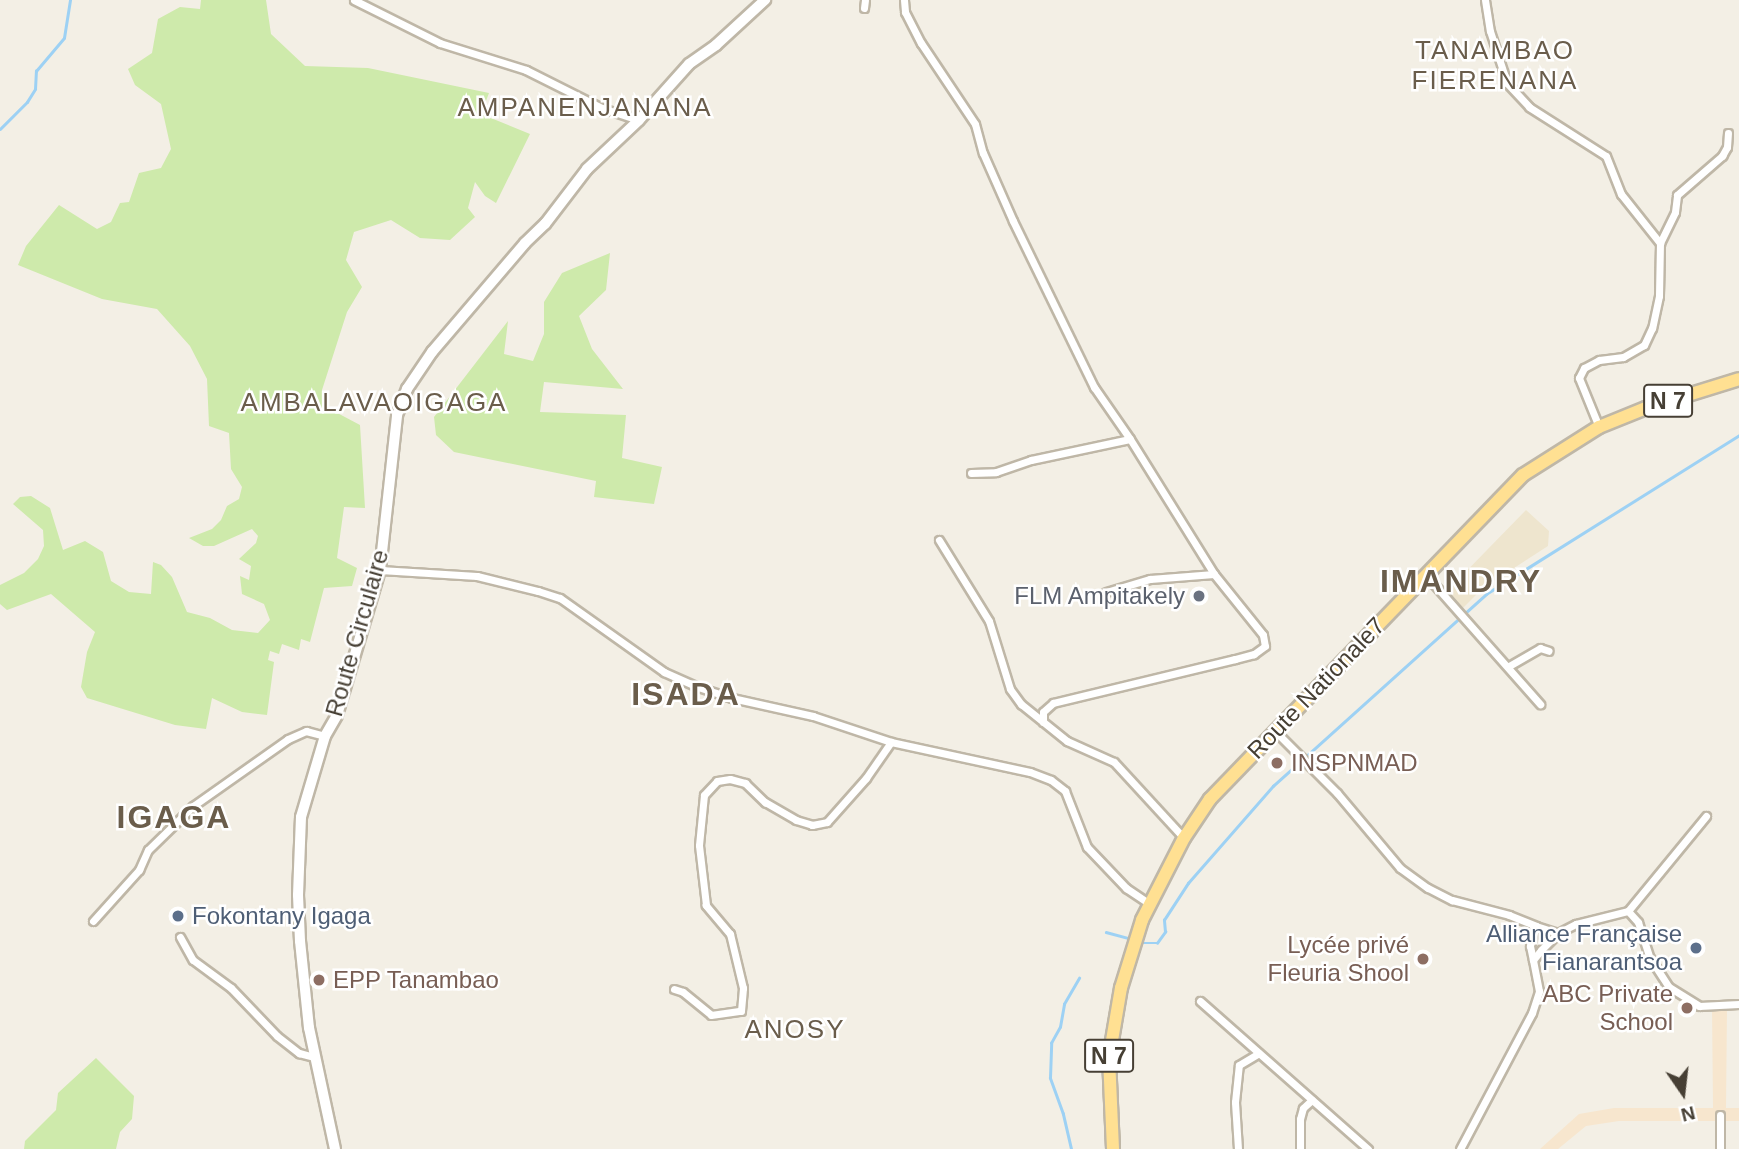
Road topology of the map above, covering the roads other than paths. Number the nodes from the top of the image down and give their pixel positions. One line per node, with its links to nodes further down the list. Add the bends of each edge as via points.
1 (354, 0): 5 (street, via 440,43 526,70 602,108)
2 (904, 0): 10 (street, via 921,43 975,124 1013,221 1091,381)
3 (1485, 0): 7 (street, via 1507,83 1529,107 1606,156 1621,194)
4 (761, 1): 5 (street, Route Circulaire, via 689,64)
5 (639, 120): 13 (street, Route Circulaire, via 587,169 432,352 407,389 397,415)
6 (1728, 132): 7 (street, via 1722,156 1677,195 1675,212)
7 (1660, 243): 9 (street, via 1659,296 1644,345 1623,357 1599,360 1584,368 1580,379)
8 (1739, 379): 9 (main road, Route Nationale7 / N 7)
9 (1600, 427): 15 (main road, Route Nationale7 / N 7, via 1523,475)
10 (1130, 439): 11 (street, via 996,472); 14 (street)
11 (971, 473)
12 (939, 540): 20 (street, via 989,621 1010,689)
13 (380, 570): 22 (street, Route Circulaire, via 337,715); 23 (street, via 477,576 560,598 664,672 698,687 813,716)
14 (1214, 574): 16 (street, via 1150,579); 20 (street, via 1263,635 1265,646 1244,657 1053,703 1043,712)
15 (1425, 575): 18 (street); 21 (main road, Route Nationale7 / N 7)
16 (1106, 592)
17 (1549, 650): 18 (street, via 1540,648)
18 (1509, 666): 19 (street)
19 (1540, 704)
20 (1043, 722): 25 (street, via 1067,741 1114,762)
21 (1275, 731): 25 (main road, Route Nationale7 / N 7, via 1210,799); 29 (street, via 1337,793 1400,869 1452,900)
22 (325, 736): 28 (street, via 306,731 288,739 192,806 148,850 139,870); 37 (street, Route Circulaire, via 301,817 298,895)
23 (891, 742): 26 (street, via 1051,780 1065,791 1087,847 1126,888); 33 (street, via 827,822 812,825 796,820 765,802 745,783 730,779 717,782 704,795 699,845 706,905 730,933 743,988 741,1011 711,1016)
24 (1706, 816): 27 (street)
25 (1184, 838): 26 (main road, N 7)
26 (1150, 904): 41 (main road, N 7, via 1115,1013 1109,1058)
27 (1628, 911): 30 (street); 35 (street, via 1638,922 1656,970 1669,988 1699,1006)
28 (93, 921)
29 (1536, 926): 30 (street); 32 (street, via 1530,946)
30 (1558, 933): 32 (street)
31 (180, 937): 37 (street, via 193,960 231,988 299,1053)
32 (1534, 960): 45 (street, via 1539,991 1532,1013)
33 (674, 989)
34 (1200, 1001): 36 (street)
35 (1739, 1004)
36 (1259, 1053): 38 (street); 42 (street, via 1239,1065 1235,1102)
37 (314, 1057): 40 (street, Route Circulaire)
38 (1312, 1100): 43 (street, via 1300,1119); 44 (street)
39 (1720, 1115): 46 (street)
40 (335, 1149)
41 (1113, 1149)
42 (1238, 1149)
43 (1300, 1149)
44 (1368, 1149)
45 (1460, 1149)
46 (1720, 1149)

